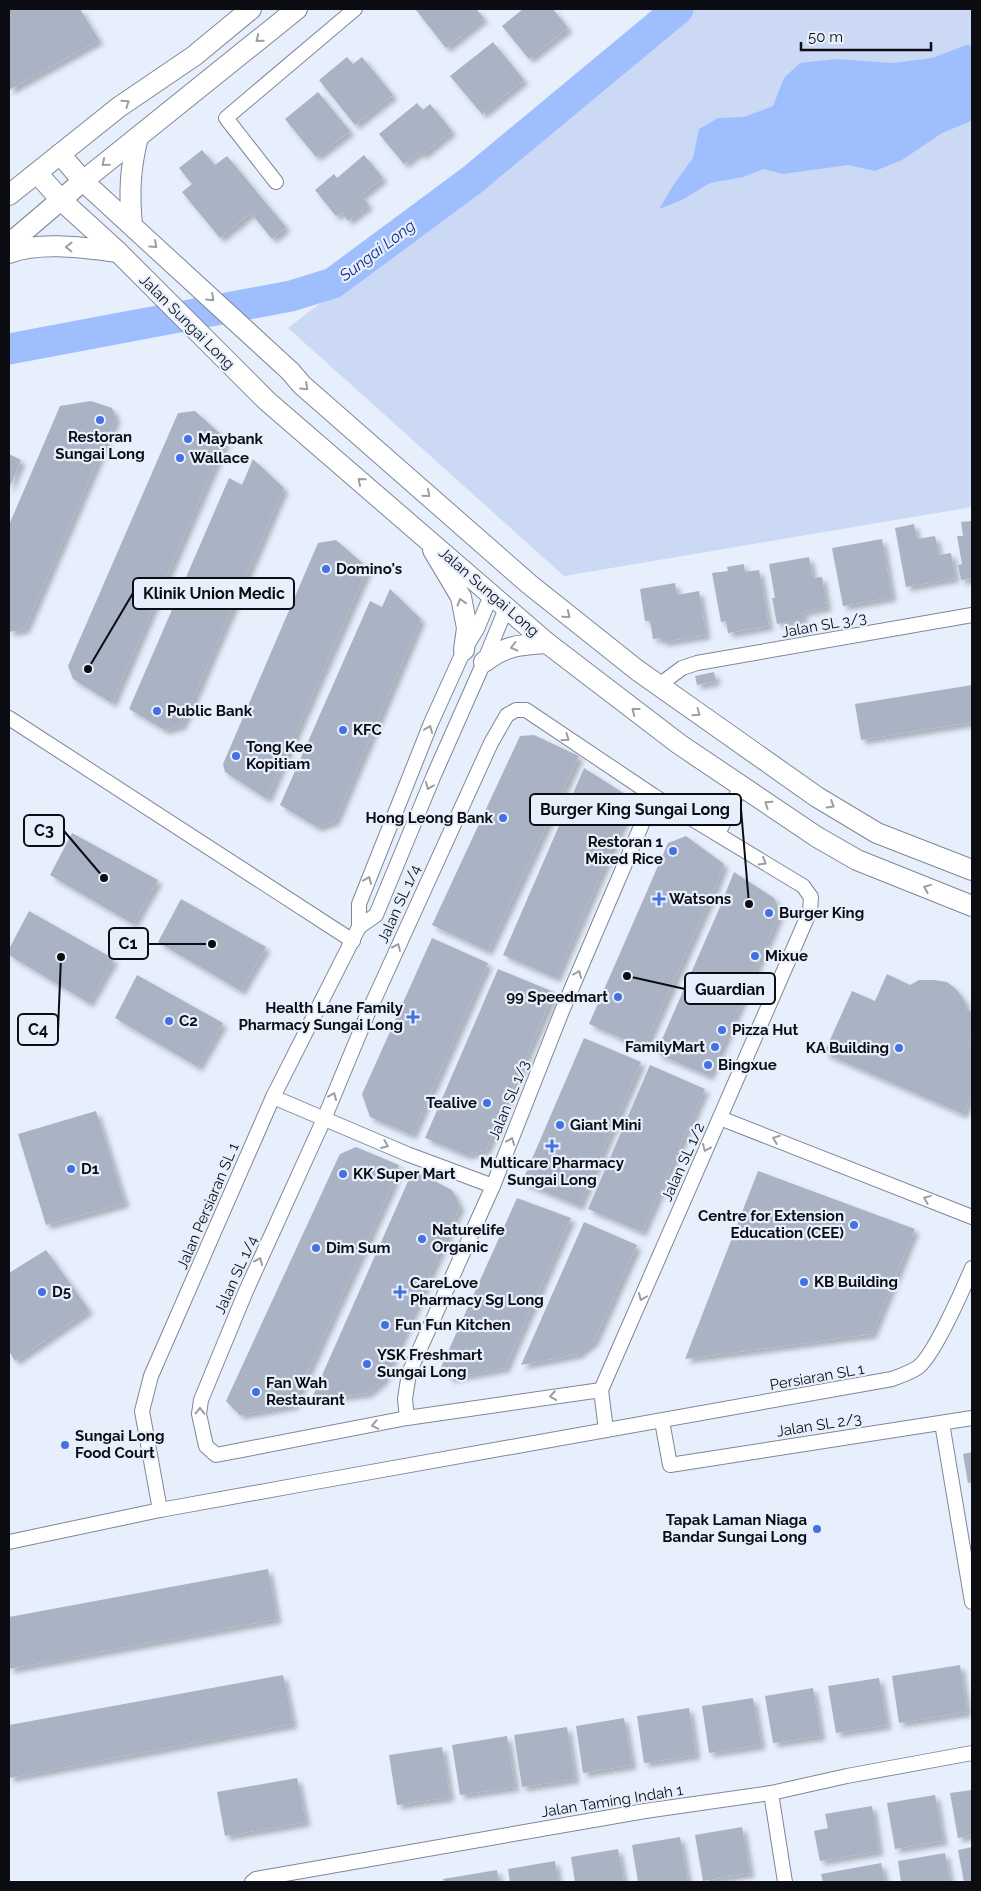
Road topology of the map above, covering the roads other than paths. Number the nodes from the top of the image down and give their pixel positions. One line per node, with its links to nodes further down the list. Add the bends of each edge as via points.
1 (251, 9): 5 (street, one-way to 1, via 119,107 194,56)
2 (297, 9): 4 (street, one-way to 4)
3 (355, 9): 8 (street, via 226,118)
4 (138, 137): 7 (street, one-way to 7); 11 (street, via 129,194)
5 (60, 154): 6 (street); 7 (street, Jalan Sungai Long)
6 (37, 173): 9 (street); 10 (street, Jalan Sungai Long)
7 (84, 181): 10 (street); 11 (street, Jalan Sungai Long)
8 (276, 182)
9 (9, 195)
10 (61, 200): 12 (street); 13 (street, Jalan Sungai Long)
11 (132, 226): 16 (street, Jalan Sungai Long, one-way to 16, via 302,384 508,566)
12 (9, 244)
13 (118, 252): 14 (street, one-way to 14, via 46,246); 15 (street, Jalan Sungai Long, one-way to 13, via 267,401)
14 (9, 253)
15 (424, 535): 16 (street, Jalan Sungai Long); 19 (street, one-way to 15, via 467,628 461,597)
16 (509, 592): 18 (street, Jalan Sungai Long); 19 (street, via 477,629); 20 (street); 21 (street, Jalan Sungai Long, one-way to 21, via 621,659)
17 (972, 615): 21 (street, Jalan SL 3/3, via 697,663 682,668)
18 (547, 643): 20 (street, one-way to 20, via 516,645 497,652); 23 (street, Jalan Sungai Long, one-way to 18, via 679,744)
19 (464, 650): 29 (street, one-way to 19, via 359,904 431,723)
20 (484, 662): 29 (street, one-way to 29, via 376,915)
21 (658, 686): 26 (street, Jalan Sungai Long, one-way to 26, via 817,797 877,832)
22 (9, 718): 30 (street)
23 (741, 786): 25 (street); 27 (street, Jalan Sungai Long, one-way to 23, via 858,860)
24 (654, 796): 25 (street, Jalan SL 1/4); 32 (street, Jalan SL 1/4, one-way to 24, via 410,919 507,714 526,710); 34 (street, Jalan SL 1/3, one-way to 24)
25 (718, 834): 28 (street, Jalan SL 1/4, one-way to 28, via 803,886 811,897)
26 (972, 870)
27 (972, 906)
28 (810, 911): 33 (street, Jalan SL 1/2)
29 (359, 927): 30 (street, Jalan Persiaran SL 1)
30 (353, 940): 31 (street, Jalan Persiaran SL 1)
31 (273, 1097): 32 (street); 43 (street, Jalan Persiaran SL 1, via 151,1376 142,1411)
32 (324, 1118): 34 (street, one-way to 34); 38 (street, Jalan SL 1/4, one-way to 32, via 216,1455 206,1446 199,1414 201,1400)
33 (720, 1118): 35 (street, one-way to 33); 37 (street, Jalan SL 1/2, one-way to 37)
34 (492, 1186): 38 (street, Jalan SL 1/3, via 409,1373 405,1398)
35 (972, 1217)
36 (972, 1268): 40 (street, Persiaran SL 1, via 957,1303 918,1368 892,1379)
37 (601, 1390): 38 (street, one-way to 38); 42 (street)
38 (407, 1418)
39 (972, 1418): 41 (street, Jalan SL 2/3)
40 (662, 1421): 41 (street, Jalan SL 2/3, via 670,1465); 42 (street, Persiaran SL 1)
41 (942, 1423): 45 (street)
42 (606, 1430): 43 (street, Persiaran SL 1)
43 (160, 1510): 44 (street, Persiaran SL 1)
44 (9, 1542)
45 (970, 1575): 46 (street)
46 (972, 1602)
47 (972, 1753): 48 (street, Jalan Taming Indah 1)
48 (770, 1793): 49 (street, Jalan Taming Indah 1, via 626,1815); 50 (street)
49 (254, 1881)
50 (784, 1882)

